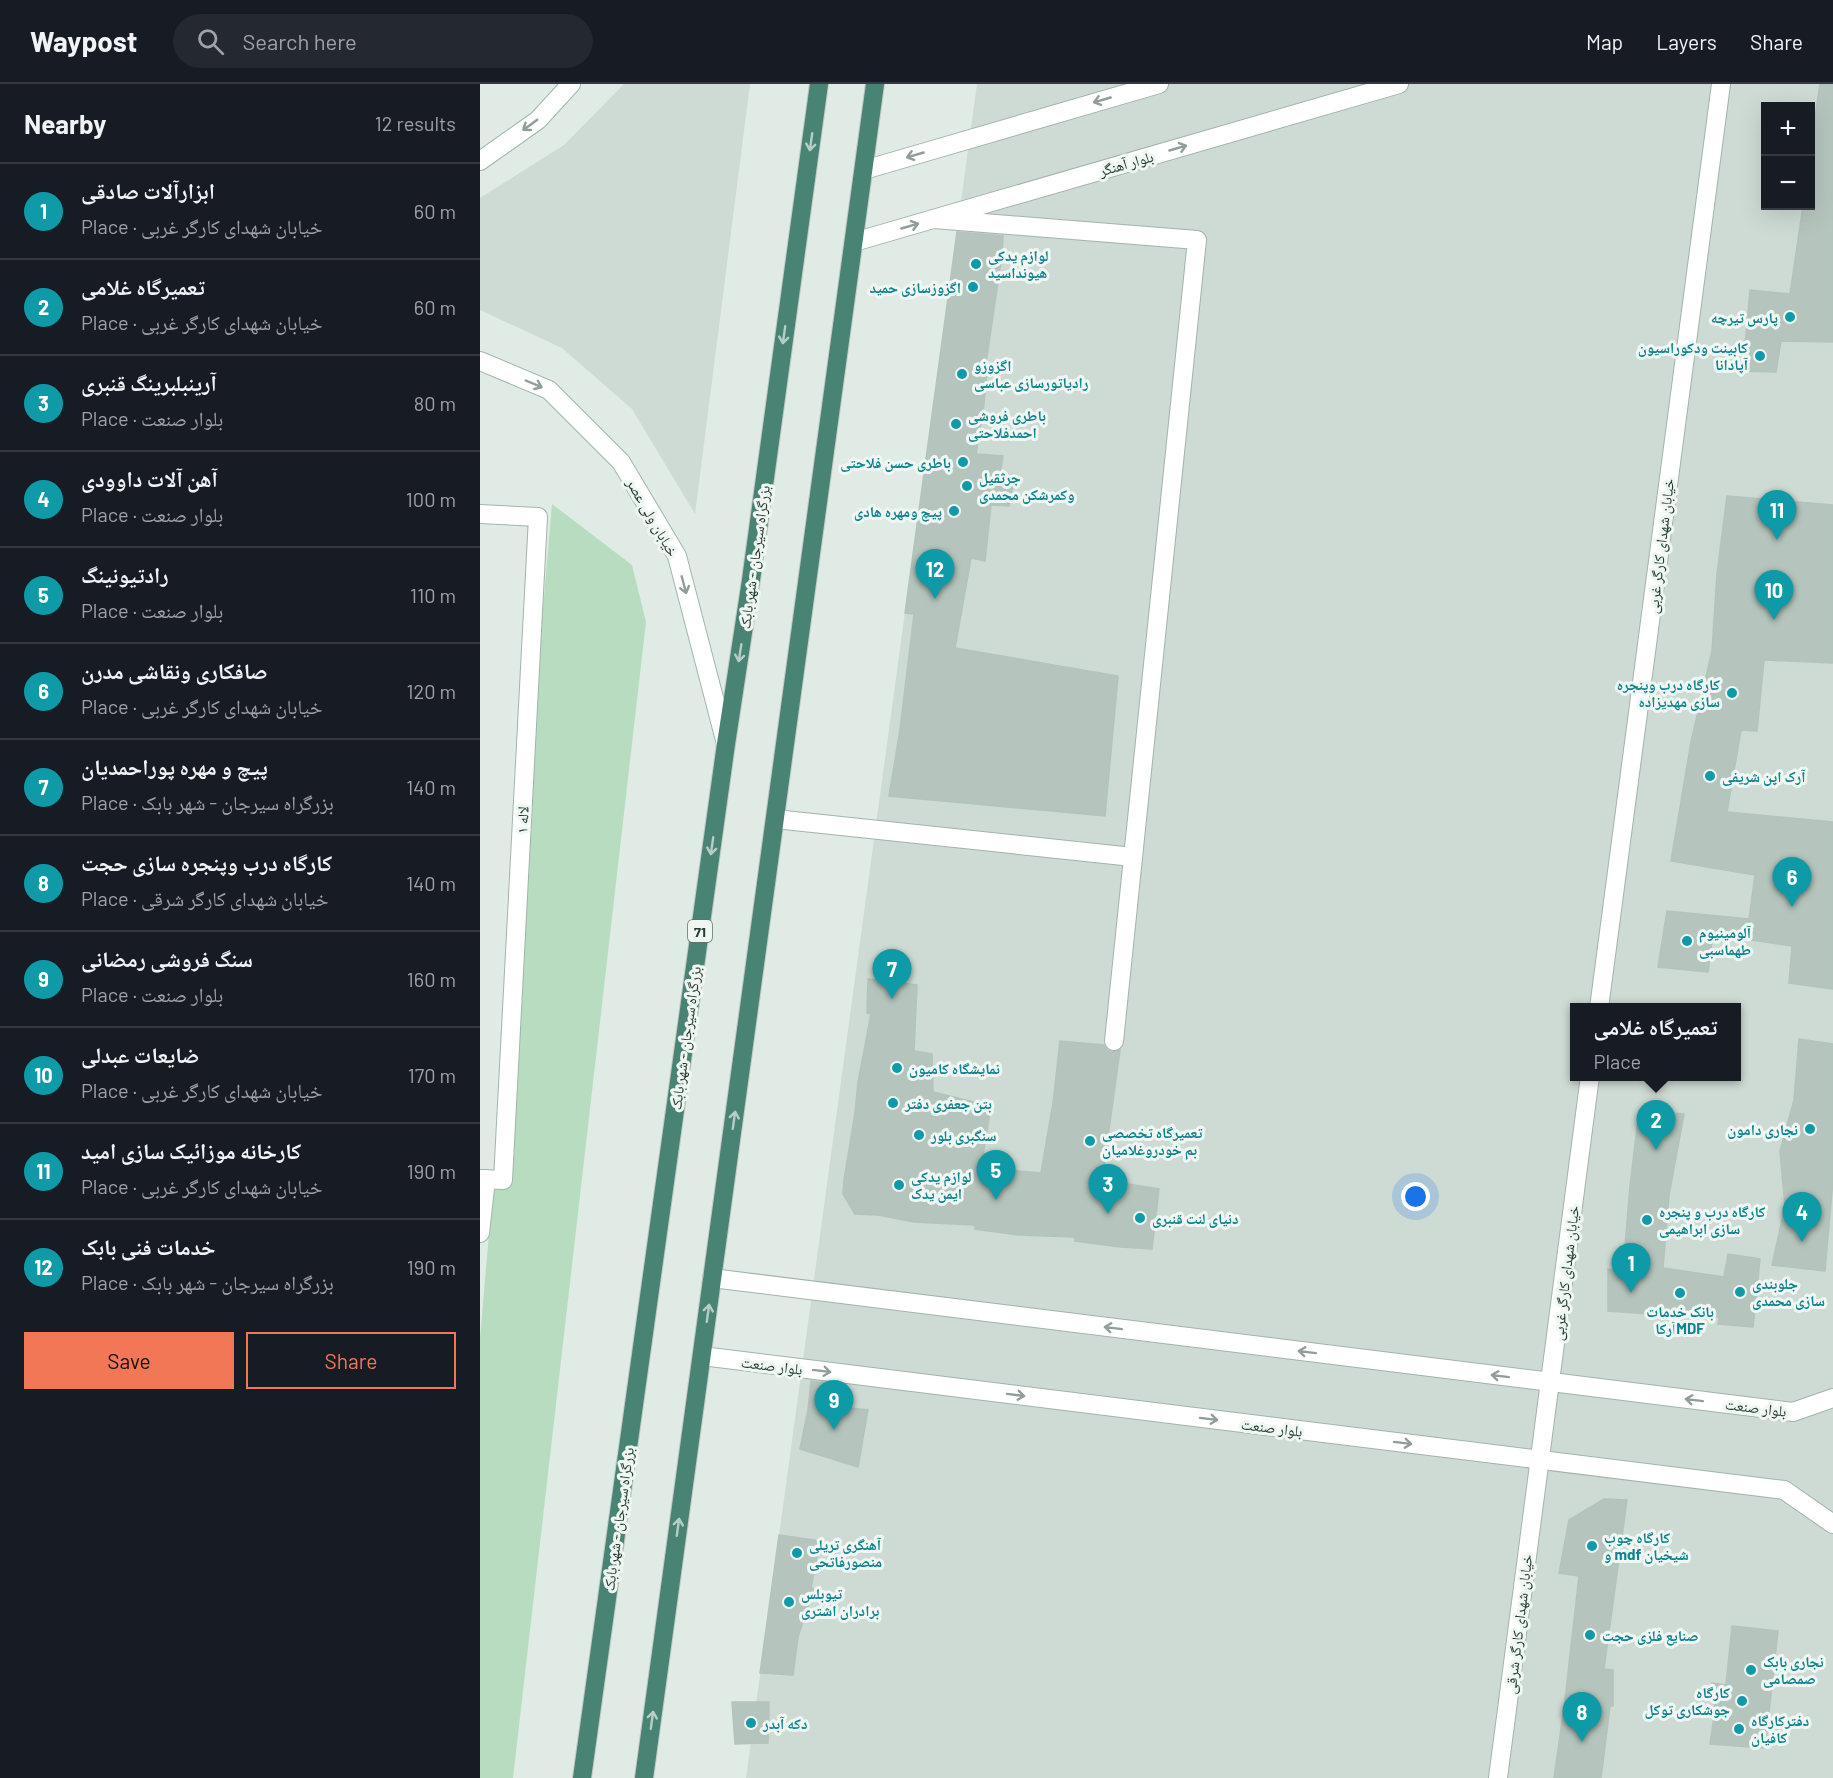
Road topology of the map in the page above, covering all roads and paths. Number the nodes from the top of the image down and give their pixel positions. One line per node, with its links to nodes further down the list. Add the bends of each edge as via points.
1 (571, 84): 7 (street, one-way to 7, via 538,120)
2 (819, 84): 13 (highway, بزرگراه سیرجان - شهر بابک / 71, one-way to 13)
3 (875, 84): 8 (highway)
4 (1158, 84): 8 (street, one-way to 8)
5 (1399, 84): 9 (street, بلوار آهنگر, one-way to 5)
6 (1721, 84): 16 (street, خیابان شهدای کارگر غربی)
7 (480, 161)
8 (864, 170): 10 (highway)
9 (934, 219): 10 (street, بلوار آهنگر, one-way to 9); 15 (street, via 1197,240)
10 (854, 242): 14 (highway)
11 (480, 361): 13 (street, خیابان ولی عصر, one-way to 13, via 549,390 621,462 677,556)
12 (480, 513): 19 (street, لاله ۱, via 538,517)
13 (726, 744): 27 (highway, بزرگراه سیرجان - شهر بابک / 71, one-way to 27)
14 (775, 819): 15 (street); 21 (highway, one-way to 14)
15 (1133, 857): 17 (street)
16 (1600, 1003)
17 (1114, 1041)
18 (1589, 1081): 23 (street, خیابان شهدای کارگر غربی)
19 (489, 1180): 20 (street)
20 (480, 1233)
21 (712, 1278): 22 (highway, one-way to 21); 23 (street, بلوار صنعت, one-way to 21)
22 (702, 1356): 25 (street, بلوار صنعت, one-way to 25); 28 (highway, one-way to 22)
23 (1550, 1382): 24 (street, بلوار صنعت, one-way to 23, via 1793,1412); 25 (street, خیابان شهدای کارگر غربی)
24 (1833, 1398)
25 (1539, 1465): 26 (street, بلوار صنعت, via 1784,1490); 29 (street, خیابان شهدای کارگر شرقی)
26 (1833, 1524)
27 (582, 1778)
28 (644, 1778)
29 (1498, 1778)

